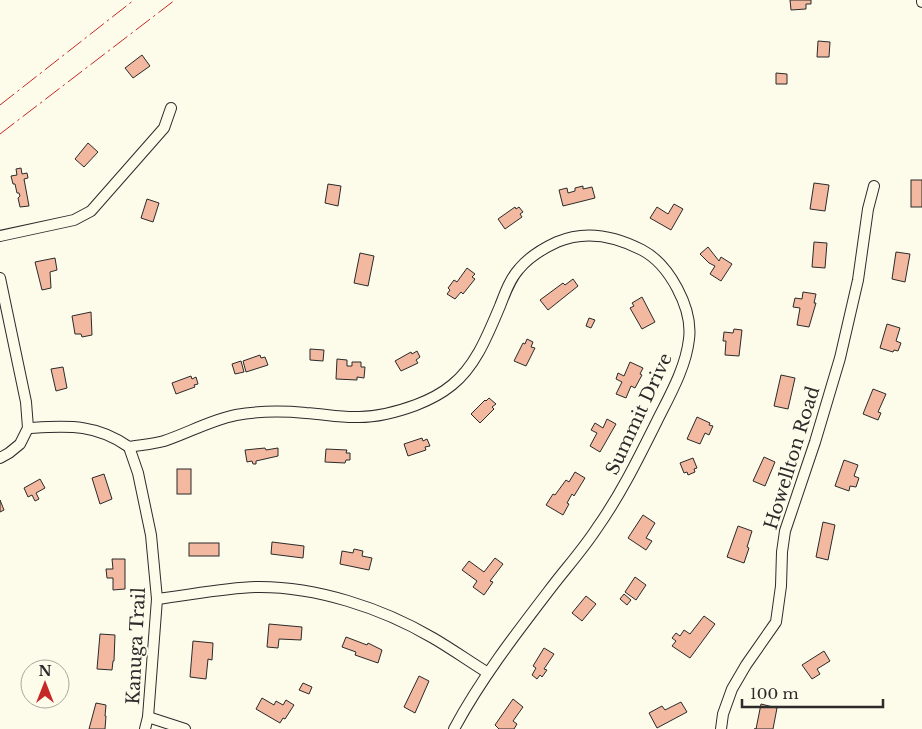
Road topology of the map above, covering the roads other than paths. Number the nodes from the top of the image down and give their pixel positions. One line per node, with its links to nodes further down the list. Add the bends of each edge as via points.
1 (171, 108): 3 (street, via 164,128 91,211 74,220)
2 (874, 186): 14 (street, Howellton Road, via 858,280 840,358 785,531 779,612 776,622 732,689 723,714)
3 (0, 236)
4 (0, 278): 5 (street, via 26,402)
5 (28, 428): 6 (street, via 82,427); 7 (street, via 20,444)
6 (129, 447): 8 (street, Kanuga Trail, via 151,535); 9 (street, Summit Drive, via 162,442 236,415 301,412 356,417 399,412 432,398 470,368 511,281 519,268 538,253 568,238 596,235 646,252 658,262 682,298 688,317 690,338 682,366 632,472 597,529)
7 (0, 458)
8 (157, 599): 9 (street, via 255,587 326,595 420,630); 10 (street, Kanuga Trail)
9 (488, 673): 13 (street, Summit Drive)
10 (148, 718): 11 (street, Kanuga Trail); 12 (street)
11 (145, 729)
12 (185, 729)
13 (454, 729)
14 (722, 729)

